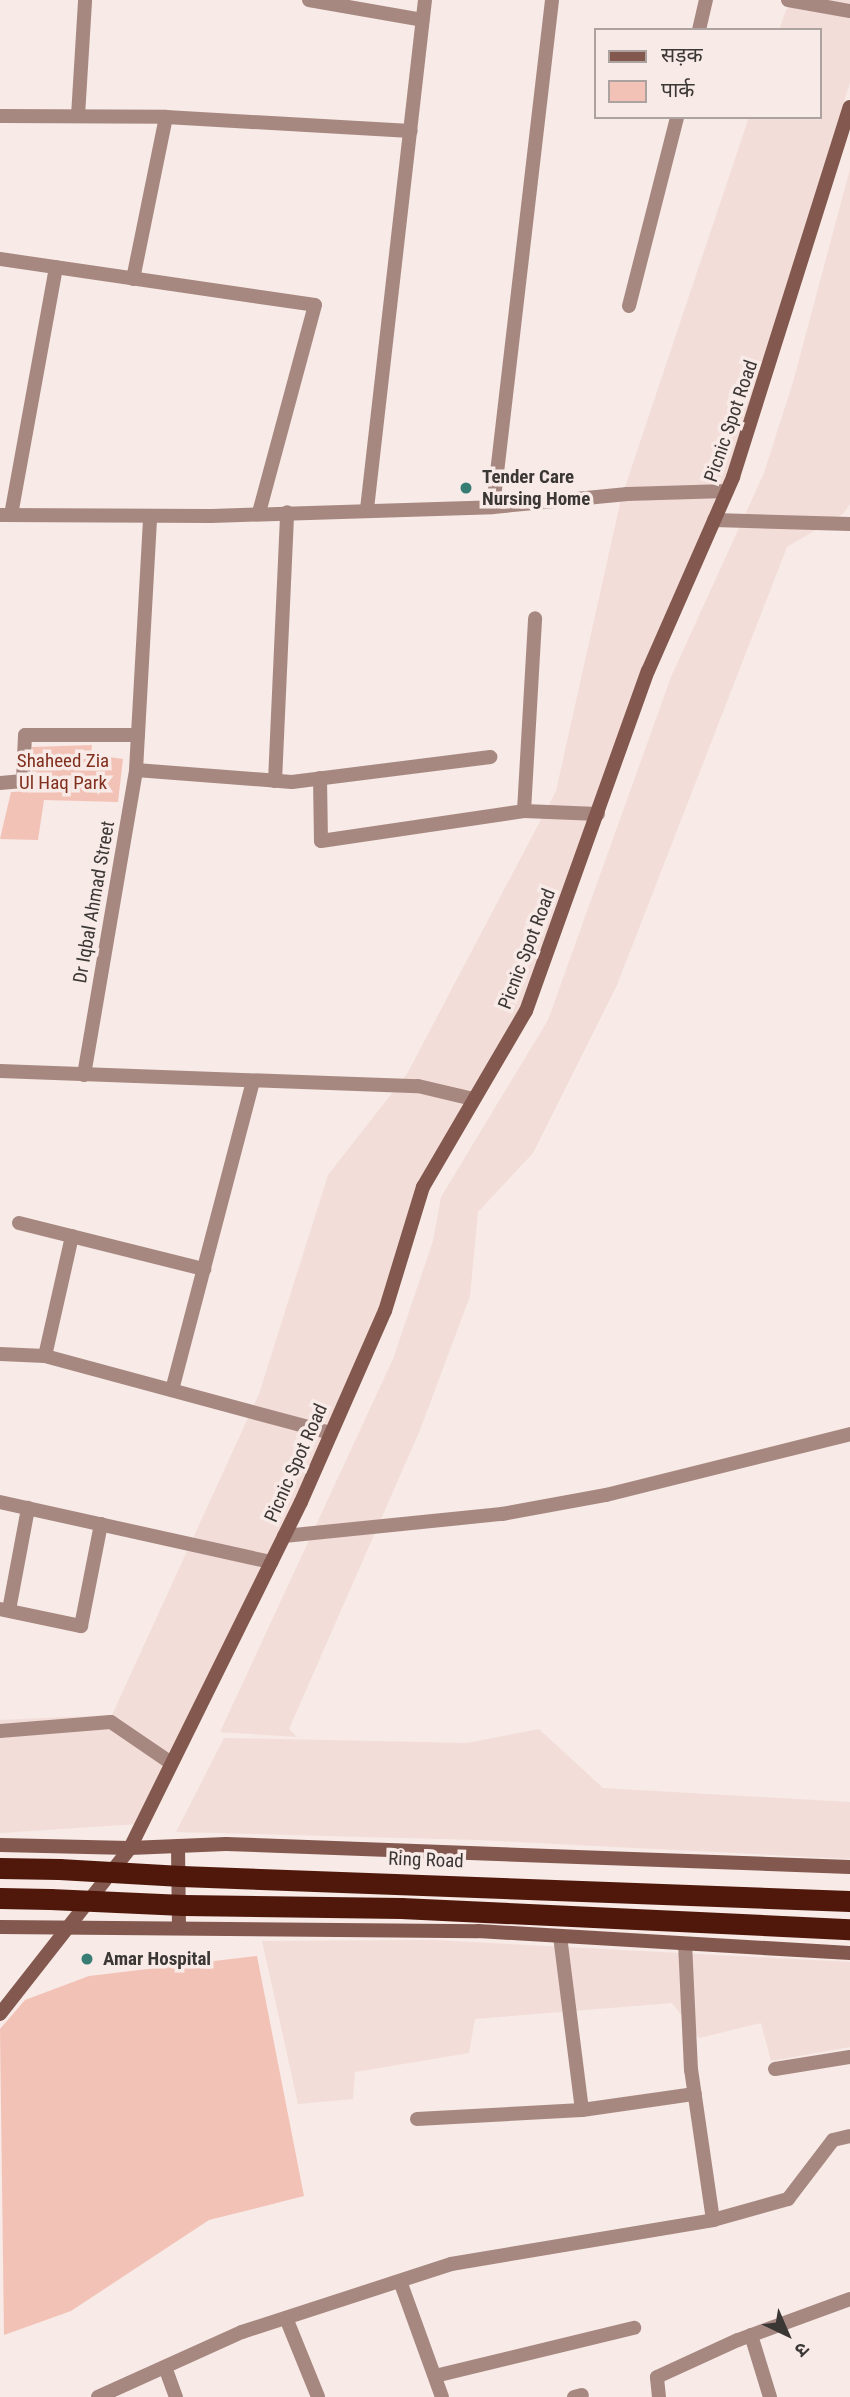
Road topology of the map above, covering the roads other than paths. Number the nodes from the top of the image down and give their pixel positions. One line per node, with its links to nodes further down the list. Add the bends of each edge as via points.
1 (85, 0): 13 (street)
2 (309, 0): 7 (street)
3 (425, 0): 9 (street)
4 (552, 0): 23 (street)
5 (706, 0): 10 (street)
6 (788, 0): 8 (street)
7 (340, 3): 9 (street)
8 (850, 10)
9 (422, 20): 17 (street)
10 (699, 28)
11 (850, 107): 16 (street, Picnic Spot Road)
12 (0, 116): 13 (street)
13 (78, 116): 14 (street)
14 (166, 117): 17 (street); 20 (street)
15 (676, 119): 21 (street)
16 (847, 129): 22 (street, Picnic Spot Road)
17 (411, 131): 24 (street)
18 (0, 259): 19 (street)
19 (56, 267): 20 (street); 27 (street)
20 (133, 279): 26 (street, via 315,305)
21 (629, 306)
22 (727, 491): 23 (street, via 627,494); 29 (street, Picnic Spot Road)
23 (493, 507): 24 (street)
24 (367, 509): 25 (street)
25 (287, 512): 26 (street); 36 (street)
26 (259, 513): 28 (street)
27 (6, 515): 28 (street)
28 (150, 516): 32 (street, Dr Iqbal Ahmad Street)
29 (714, 520): 30 (street); 39 (street, Picnic Spot Road, via 648,671)
30 (850, 524)
31 (535, 618): 38 (street)
32 (138, 735): 34 (street, Dr Iqbal Ahmad Street); 37 (street, via 25,735 23,781)
33 (490, 757): 35 (street)
34 (136, 770): 36 (street); 41 (street, Dr Iqbal Ahmad Street)
35 (320, 778): 36 (street); 38 (street, via 321,841)
36 (275, 780)
37 (0, 783)
38 (524, 811): 39 (street)
39 (598, 814): 43 (street, Picnic Spot Road, via 526,1011)
40 (0, 1071): 41 (street)
41 (84, 1075): 42 (street)
42 (253, 1081): 43 (street, via 418,1086); 46 (street)
43 (473, 1099): 50 (street, Picnic Spot Road, via 423,1187 384,1311)
44 (19, 1223): 45 (street)
45 (72, 1236): 46 (street); 48 (street)
46 (204, 1269): 49 (street)
47 (0, 1354): 48 (street)
48 (45, 1356): 49 (street)
49 (172, 1390): 50 (street)
50 (331, 1433): 55 (street, Picnic Spot Road)
51 (850, 1434): 55 (street, via 580,1500 502,1514)
52 (0, 1502): 53 (street)
53 (28, 1508): 54 (street); 57 (street)
54 (101, 1524): 56 (street); 57 (street, via 81,1626)
55 (284, 1536): 56 (street, Picnic Spot Road)
56 (271, 1562): 59 (street, Picnic Spot Road)
57 (4, 1609)
58 (0, 1731): 59 (street, via 111,1722)
59 (171, 1763): 62 (street, Picnic Spot Road)
60 (0, 1845): 62 (street)
61 (178, 1846): 62 (street); 63 (street, via 458,1851); 68 (street)
62 (130, 1848): 69 (street, Picnic Spot Road)
63 (850, 1867)
64 (0, 1868): 66 (highway, Ring Road, bridge)
65 (0, 1898): 70 (highway, bridge, via 401,1908)
66 (850, 1901)
67 (0, 1927): 69 (street)
68 (179, 1928): 69 (street); 71 (street)
69 (69, 1929): 74 (street)
70 (850, 1929)
71 (560, 1936): 72 (street); 78 (street)
72 (685, 1944): 73 (street); 77 (street)
73 (850, 1953)
74 (0, 2014)
75 (850, 2057): 76 (street)
76 (775, 2068)
77 (695, 2094): 78 (street); 81 (street)
78 (582, 2110): 79 (street)
79 (417, 2119)
80 (850, 2136): 81 (street, via 833,2140 788,2199)
81 (713, 2220): 82 (street, via 451,2264)
82 (400, 2281): 84 (street); 88 (street)
83 (850, 2299): 86 (street)
84 (286, 2318): 87 (street); 91 (street)
85 (634, 2328): 88 (street)
86 (751, 2335): 93 (street, via 657,2377); 94 (street)
87 (165, 2367): 89 (street); 90 (street)
88 (435, 2376): 92 (street)
89 (99, 2397)
90 (176, 2397)
91 (318, 2397)
92 (442, 2397)
93 (659, 2397)
94 (770, 2397)

